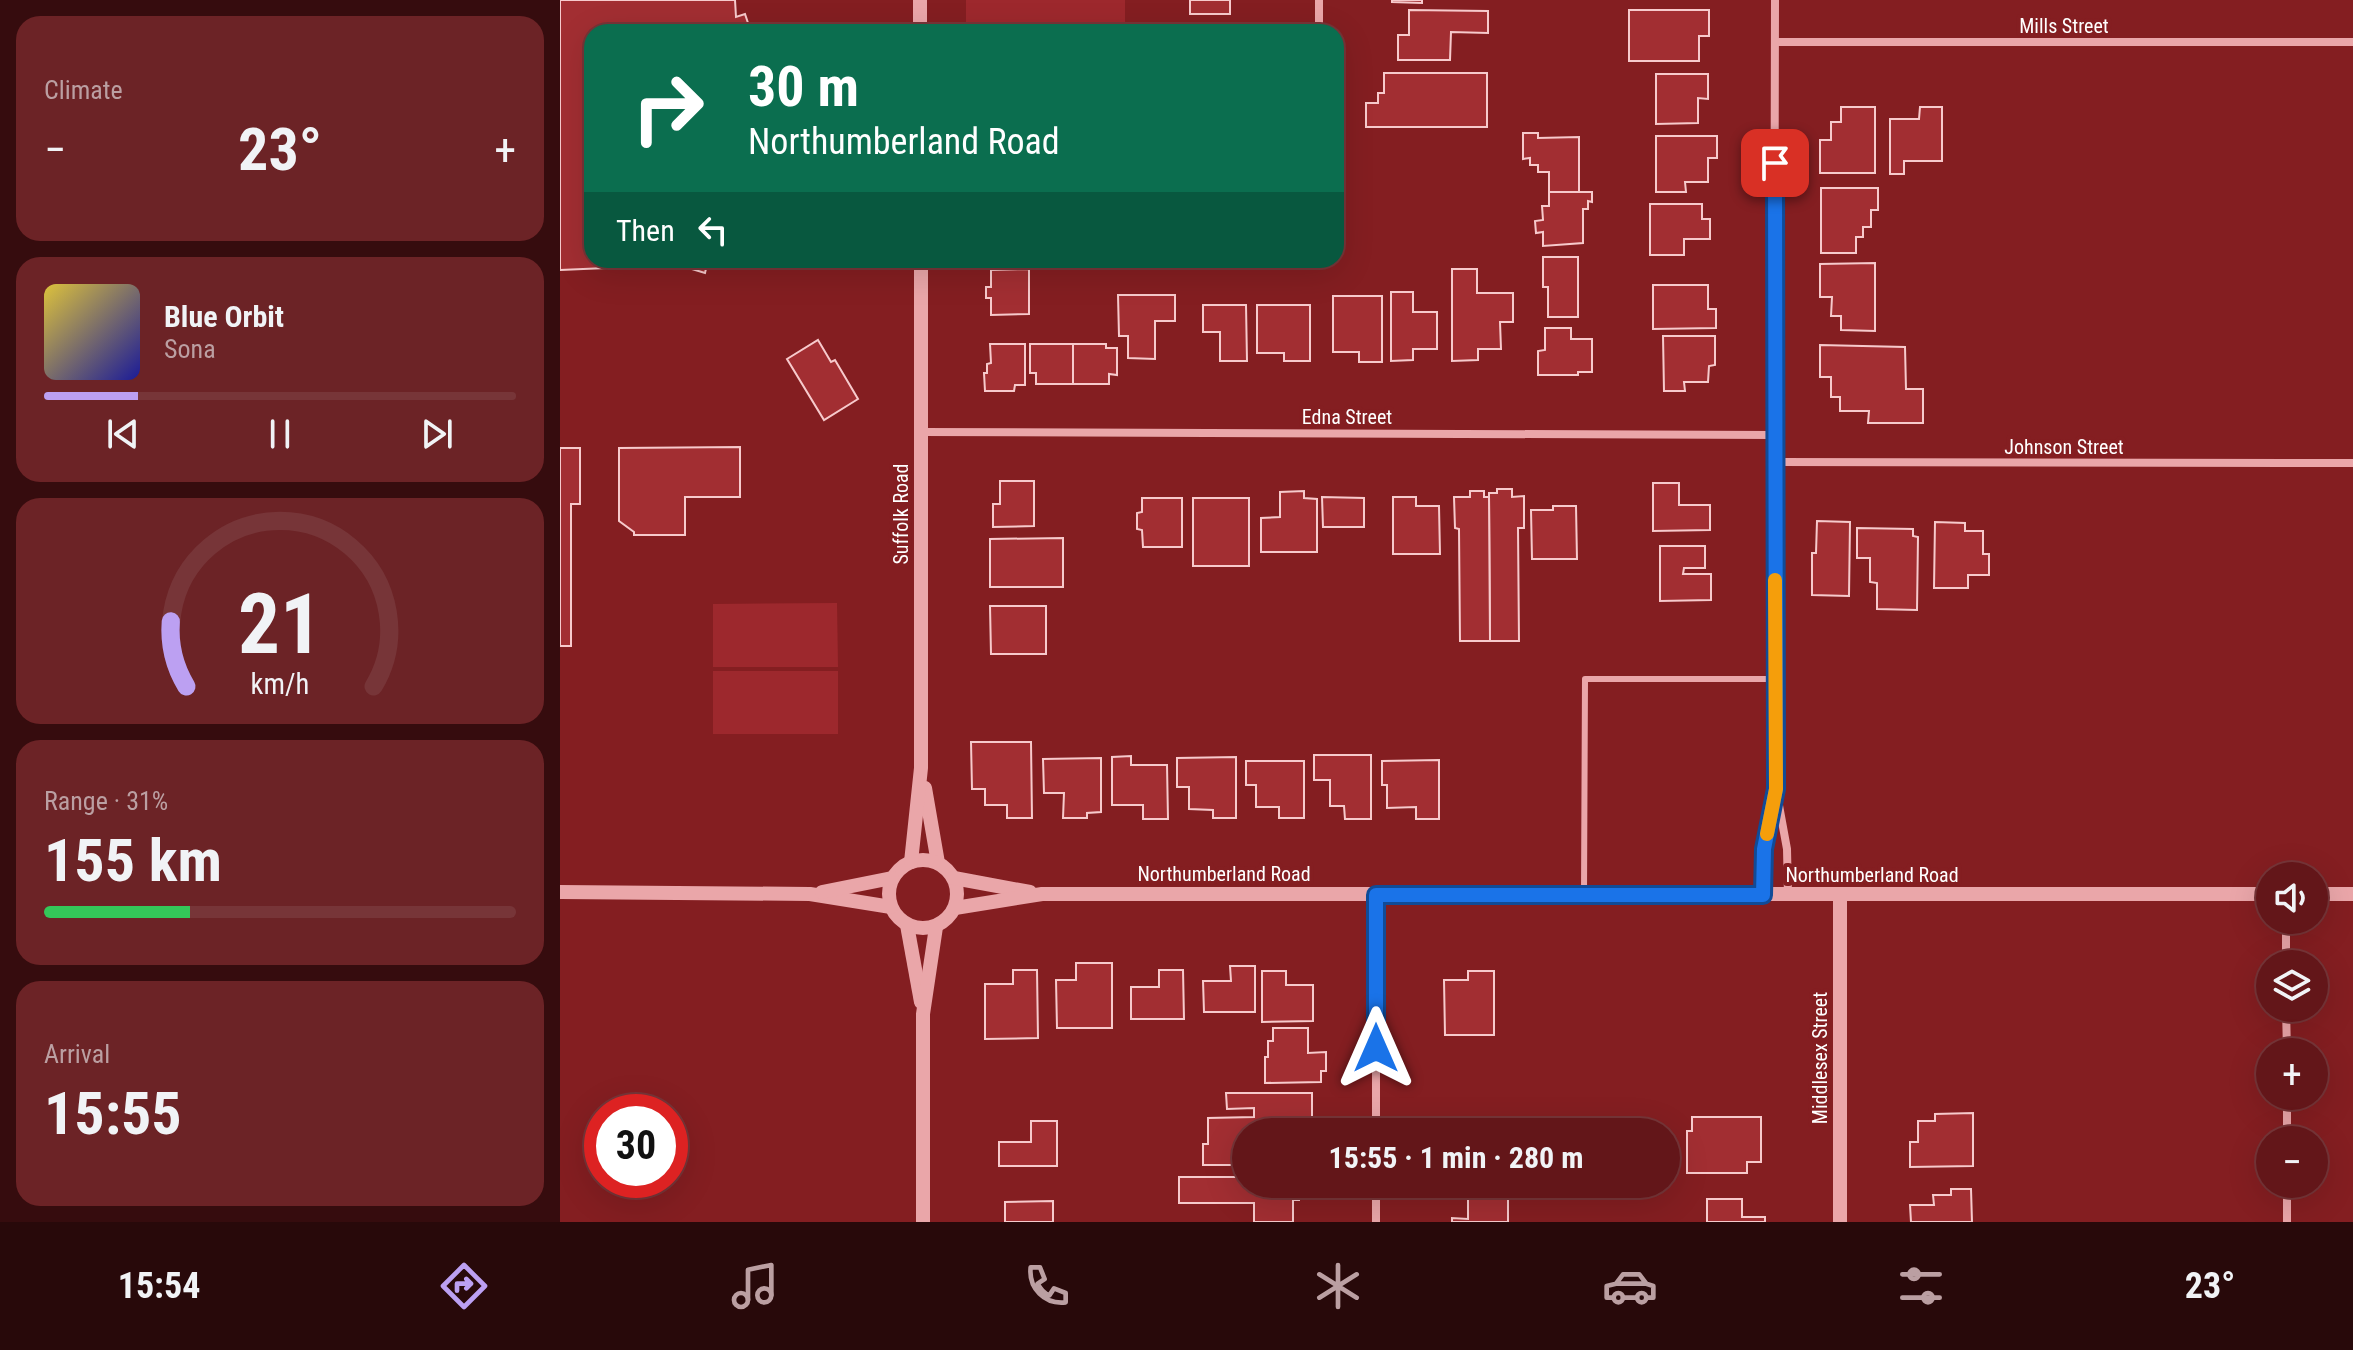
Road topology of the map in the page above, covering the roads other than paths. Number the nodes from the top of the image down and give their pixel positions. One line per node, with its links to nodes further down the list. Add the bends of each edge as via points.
1 (920, 0): 4 (street)
2 (1319, 0): 5 (street)
3 (1775, 0): 6 (street)
4 (920, 24)
5 (1319, 24)
6 (1775, 42): 7 (street, Mills Street); 10 (street)
7 (2353, 42)
8 (921, 268): 9 (street, Suffolk Road)
9 (921, 432): 10 (street, Edna Street); 14 (street, Suffolk Road)
10 (1774, 435): 11 (street)
11 (1774, 462): 12 (street, Johnson Street); 13 (street)
12 (2353, 463)
13 (1775, 679): 15 (street); 27 (lane, via 1585,679)
14 (921, 768): 16 (street, Suffolk Road); 17 (street, Suffolk Road)
15 (1776, 789): 28 (street, via 1764,849); 29 (street, via 1787,849)
16 (911, 862): 17 (street); 18 (street)
17 (938, 863): 19 (street)
18 (892, 878): 21 (street); 31 (street)
19 (954, 878): 22 (street, Northumberland Road); 32 (street)
20 (560, 892): 21 (street)
21 (810, 894): 31 (street)
22 (1042, 894): 26 (street, Northumberland Road); 32 (street, Northumberland Road)
23 (2256, 894): 30 (street, Northumberland Road)
24 (2328, 894): 25 (street)
25 (2353, 894)
26 (1376, 895): 27 (street, Northumberland Road); 36 (street)
27 (1584, 895): 28 (street, Northumberland Road)
28 (1763, 895): 29 (street, Northumberland Road)
29 (1788, 895): 30 (street, Northumberland Road)
30 (1840, 895): 41 (street, Middlesex Street)
31 (891, 907): 33 (street)
32 (955, 908): 34 (street)
33 (907, 925): 34 (street); 35 (street)
34 (936, 927): 35 (street)
35 (923, 1014): 39 (street)
36 (1376, 1118)
37 (1376, 1198): 40 (street)
38 (2287, 1198): 42 (street)
39 (923, 1222)
40 (1376, 1222)
41 (1840, 1222)
42 (2287, 1222)

